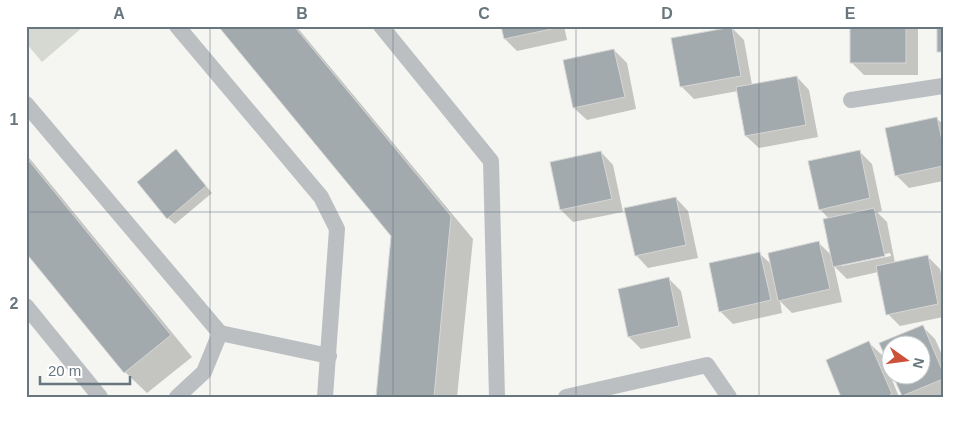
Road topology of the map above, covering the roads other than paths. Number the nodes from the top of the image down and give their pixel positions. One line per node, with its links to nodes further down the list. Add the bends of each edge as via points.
1 (177, 26): 8 (lane, via 321,197 337,229)
2 (381, 26): 12 (lane, via 492,161)
3 (943, 86): 4 (lane)
4 (851, 100)
5 (26, 104): 7 (lane)
6 (26, 306): 9 (lane)
7 (220, 332): 8 (lane); 10 (lane, via 204,372)
8 (329, 356): 11 (lane)
9 (100, 397)
10 (177, 397)
11 (325, 397)
12 (498, 397)
13 (566, 397): 14 (lane, via 706,365)
14 (729, 397)

